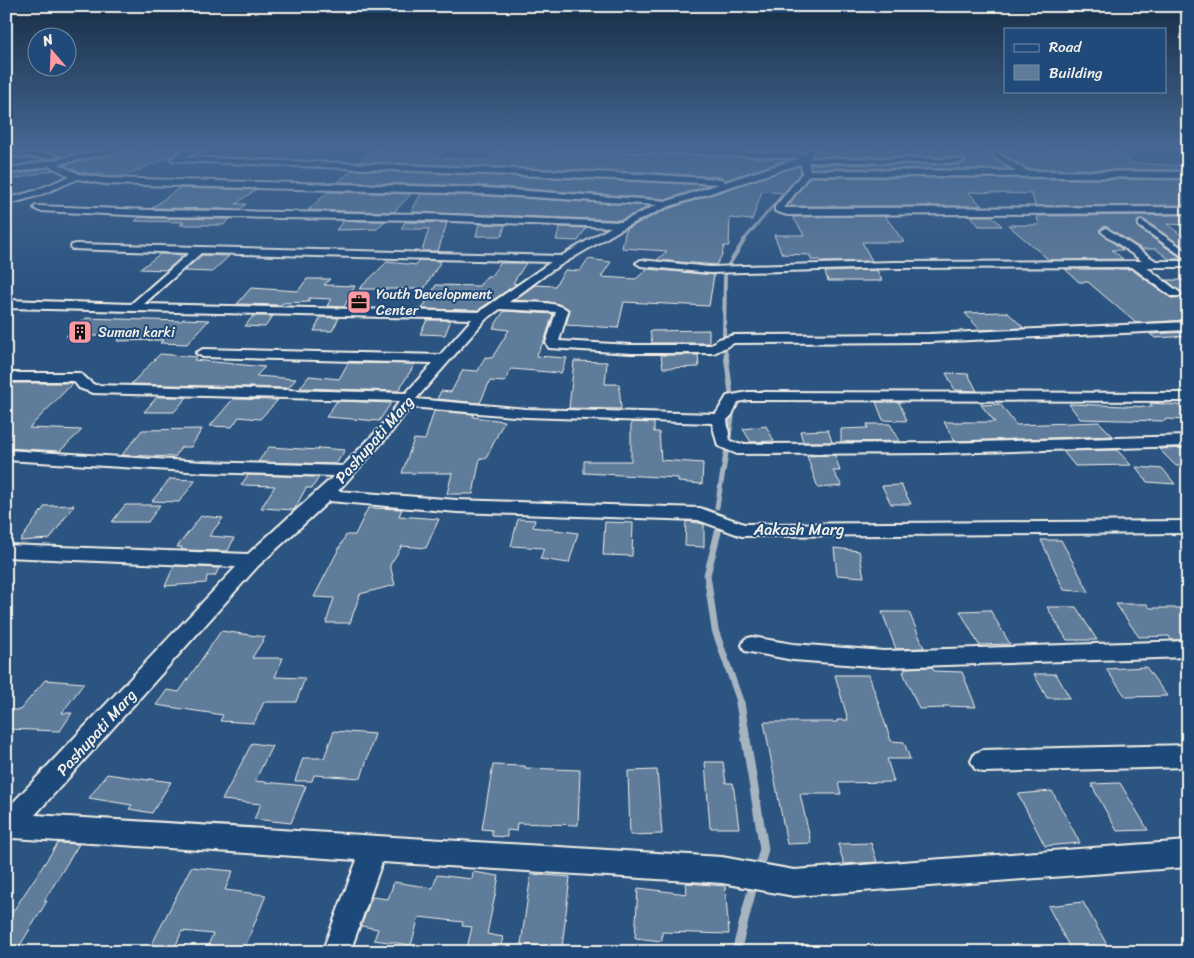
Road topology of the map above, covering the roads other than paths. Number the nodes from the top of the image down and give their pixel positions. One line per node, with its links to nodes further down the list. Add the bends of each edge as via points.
1 (35, 194): 5 (street)
2 (527, 194): 6 (street)
3 (697, 194): 6 (street, Pashupati Marg)
4 (787, 194): 8 (street, via 778,210 968,213)
5 (6, 202)
6 (669, 203): 10 (street, Pashupati Marg)
7 (39, 208): 10 (street)
8 (1188, 210)
9 (1142, 224): 14 (street)
10 (622, 225): 15 (street, Pashupati Marg)
11 (1106, 231): 18 (street)
12 (76, 247): 13 (street)
13 (200, 249): 15 (street); 23 (street)
14 (1188, 257)
15 (562, 259): 22 (street, Pashupati Marg)
16 (641, 263): 17 (street, via 710,270)
17 (1134, 264): 18 (street); 20 (street)
18 (1153, 264): 19 (street)
19 (1188, 264)
20 (1175, 294)
21 (6, 304): 23 (street)
22 (496, 305): 24 (street, Pashupati Marg); 25 (street, via 557,308 562,311 554,345 631,349 714,349 734,338 929,338)
23 (134, 307): 24 (street)
24 (482, 316): 27 (street, Pashupati Marg)
25 (1188, 326)
26 (203, 352): 27 (street)
27 (444, 359): 30 (street, Pashupati Marg)
28 (6, 377): 30 (street, via 78,378 93,389)
29 (1188, 397): 31 (street, via 748,396 731,402)
30 (408, 400): 31 (street, via 526,413); 34 (street, Pashupati Marg, via 384,432)
31 (719, 419): 32 (street, via 730,446 941,448)
32 (1188, 441)
33 (6, 456): 34 (street)
34 (347, 471): 35 (street, Pashupati Marg)
35 (325, 494): 36 (street, Aakash Marg, via 457,506 700,514 742,530); 38 (street, Pashupati Marg)
36 (1188, 527)
37 (6, 551): 38 (street)
38 (252, 562): 43 (street, Pashupati Marg)
39 (752, 645): 40 (street, via 793,652 884,659)
40 (1188, 649)
41 (1188, 756): 42 (street)
42 (983, 761)
43 (8, 827): 44 (street)
44 (374, 848): 45 (street, via 722,870 794,883); 46 (street)
45 (1188, 854)
46 (336, 952)

